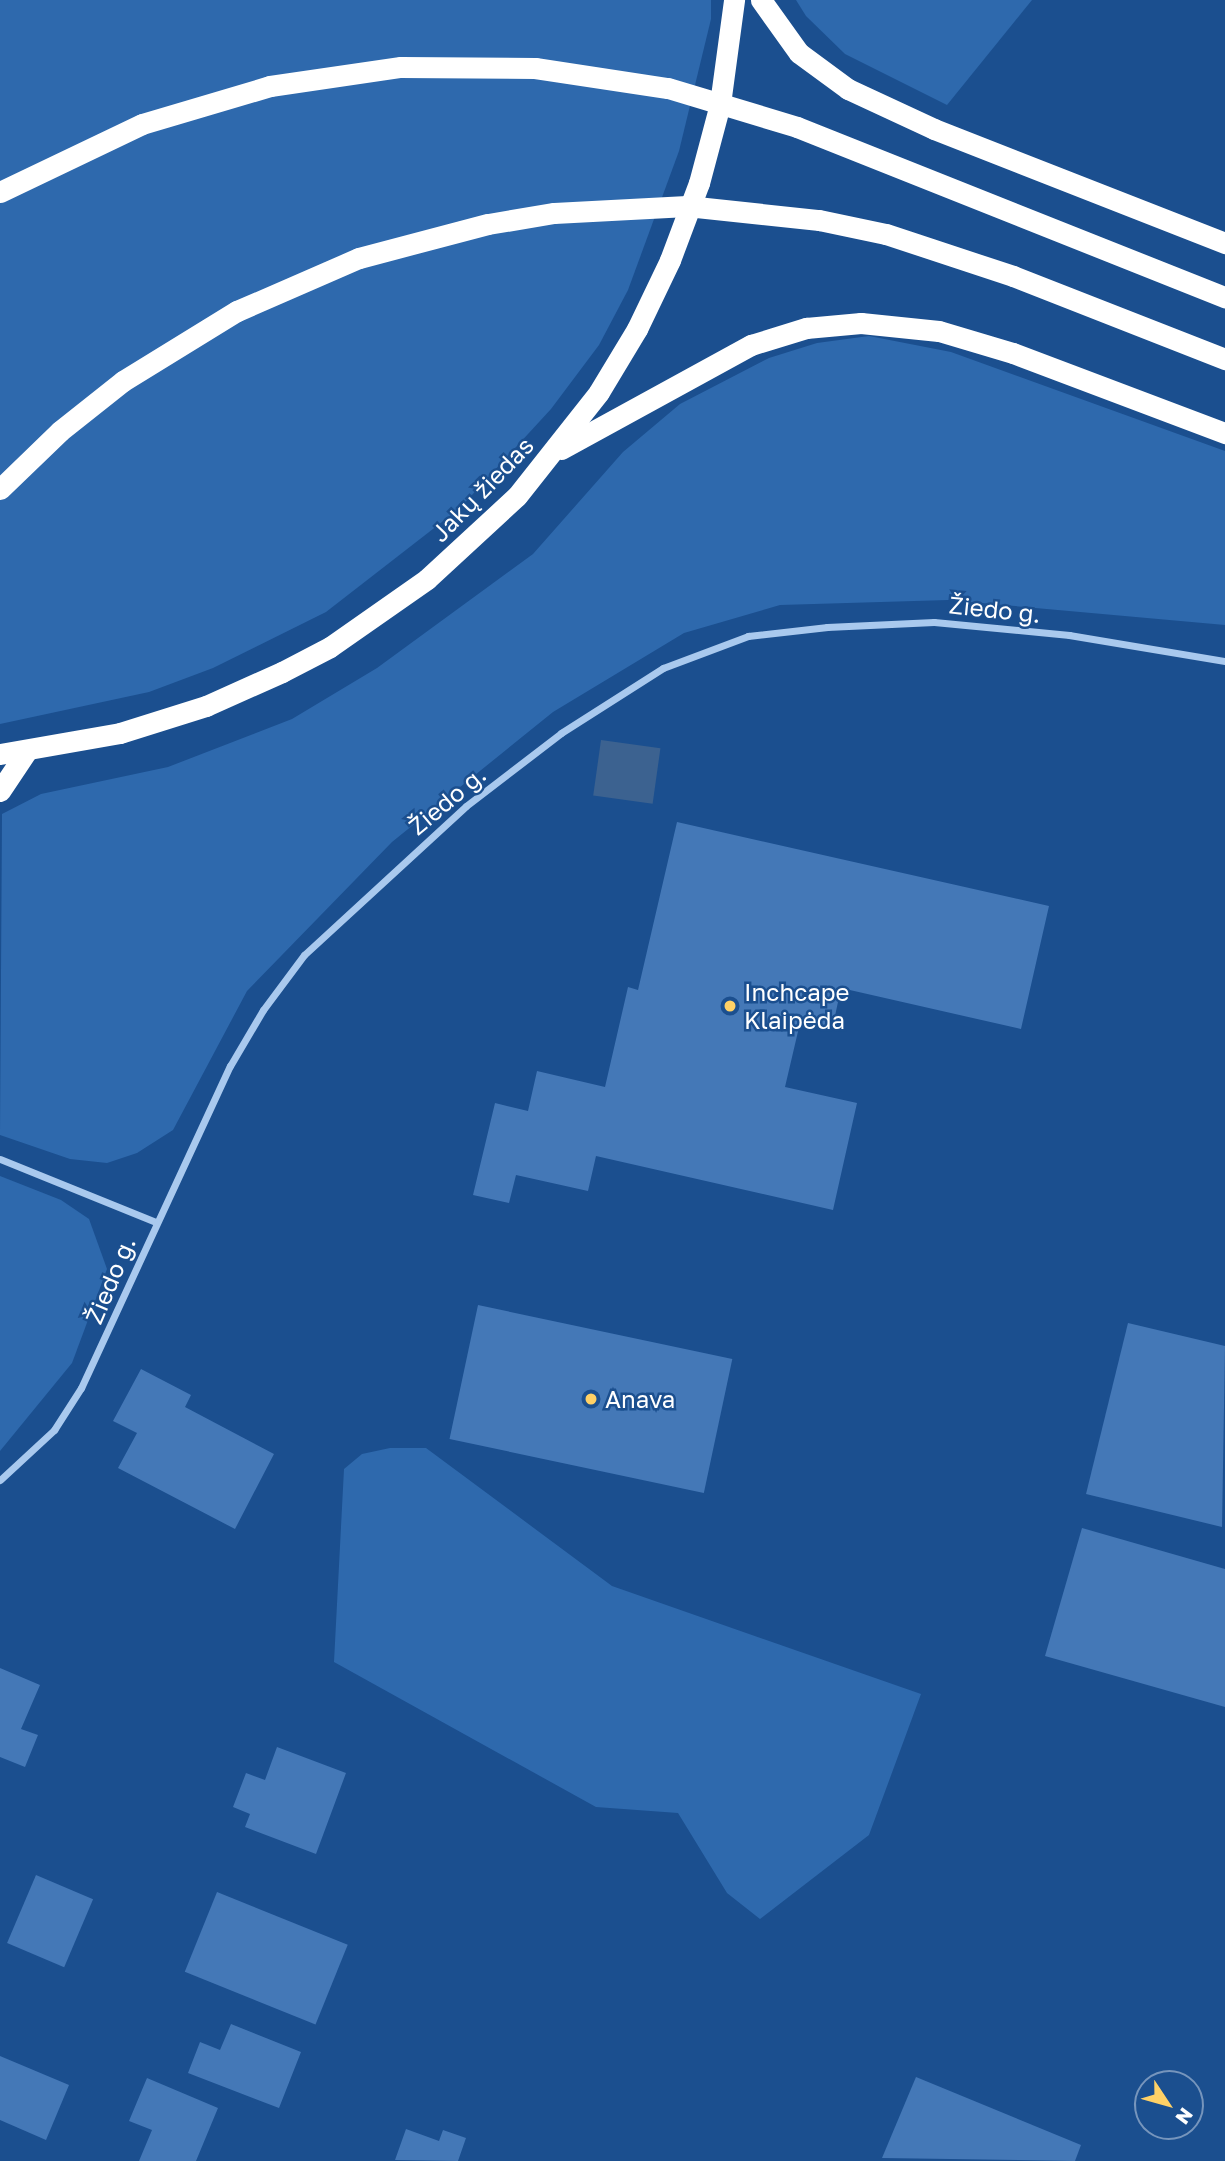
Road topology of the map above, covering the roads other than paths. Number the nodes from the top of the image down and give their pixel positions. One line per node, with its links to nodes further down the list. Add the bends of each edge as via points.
1 (734, 0): 8 (highway, Jakų žiedas, via 720,104 699,183 670,260 637,329)
2 (761, 0): 4 (highway, via 799,53 848,89 934,129)
3 (0, 192): 5 (highway, bridge, via 142,124 270,86 401,67 534,68 668,88 797,127)
4 (1225, 243)
5 (1225, 297)
6 (1225, 359): 9 (highway, bridge, via 987,266 886,234 819,220 688,206 554,213 488,224 359,258 237,311 123,381 60,431)
7 (1225, 433): 8 (highway, via 1013,353 939,331 861,323 807,328 751,345)
8 (556, 451): 11 (highway, Jakų žiedas, via 517,496 437,571 330,646 206,706 120,733)
9 (0, 489)
10 (1225, 661): 15 (street, Žiedo g., via 1069,635 934,622 827,626 748,636 663,668 561,733 466,806 304,955 230,1066)
11 (26, 752): 12 (highway, Jakų žiedas); 13 (highway)
12 (0, 754)
13 (0, 791)
14 (0, 1158): 15 (street)
15 (156, 1222): 16 (street, Žiedo g., via 81,1388 54,1430)
16 (0, 1480)

